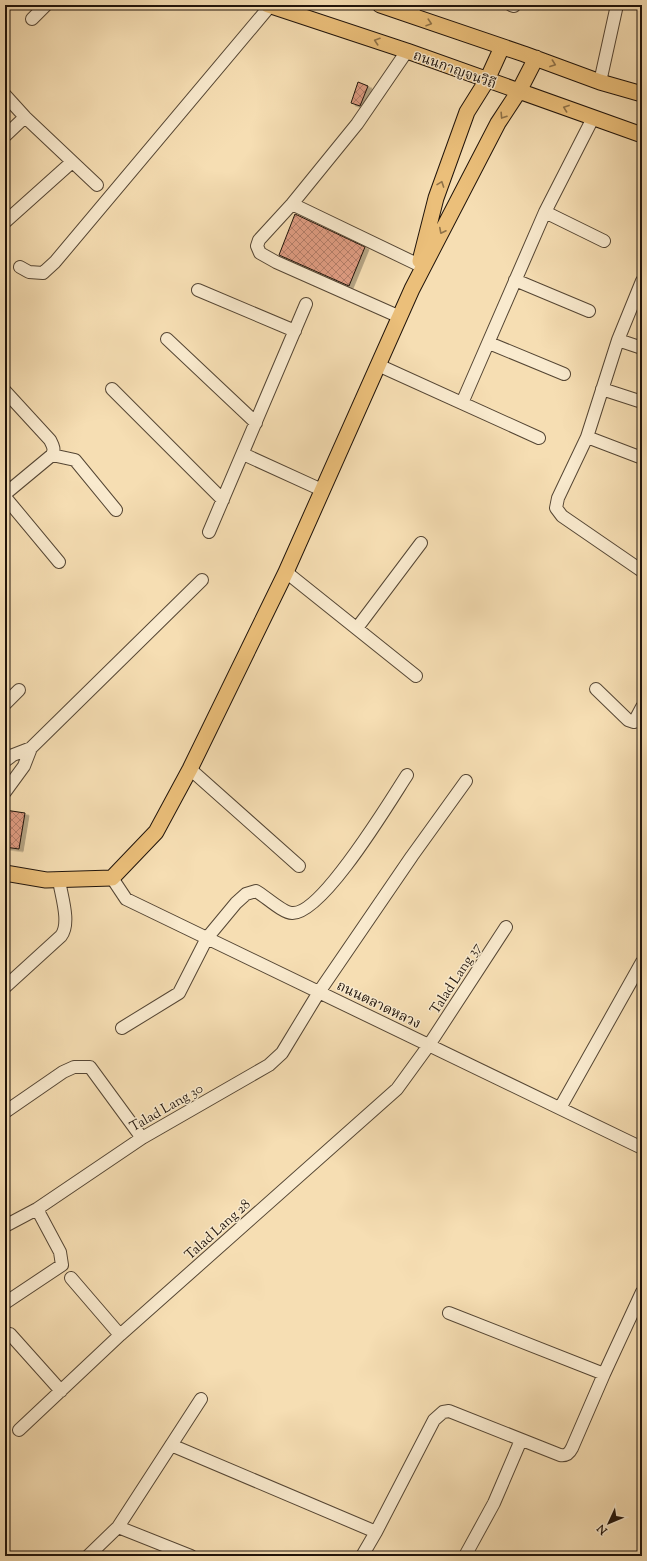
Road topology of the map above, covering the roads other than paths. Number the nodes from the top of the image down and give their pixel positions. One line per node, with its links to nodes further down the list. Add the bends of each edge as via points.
1 (46, 5): 6 (street)
2 (380, 5): 5 (main road)
3 (617, 5): 11 (street)
4 (269, 6): 8 (main road, ถนนกาญจนวิถี, one-way to 4); 26 (street, via 55,262 43,273 29,272)
5 (413, 11): 7 (main road, one-way to 7)
6 (32, 19)
7 (502, 47): 9 (main road); 10 (main road)
8 (407, 51): 10 (main road, ถนนกาญจนวิถี); 21 (street, via 357,124)
9 (536, 58): 11 (main road, one-way to 11); 12 (main road)
10 (487, 80): 12 (main road, ถนนกาญจนวิถี); 25 (main road, one-way to 10, via 436,198 467,112)
11 (600, 82): 13 (main road)
12 (519, 91): 16 (main road, ถนนกาญจนวิถี, one-way to 12); 29 (main road, one-way to 29, via 498,123)
13 (642, 94)
14 (5, 95): 15 (street)
15 (25, 117): 18 (street); 19 (street)
16 (593, 118): 17 (main road, ถนนกาญจนวิถี); 22 (street)
17 (642, 135)
18 (5, 136)
19 (72, 162): 20 (street); 23 (street)
20 (97, 185)
21 (292, 204): 25 (street); 33 (street, via 259,240 257,246 260,253)
22 (545, 212): 24 (street); 27 (street)
23 (5, 222)
24 (604, 241)
25 (419, 265): 29 (main road)
26 (20, 267)
27 (516, 280): 32 (street); 37 (street)
28 (642, 281): 36 (street)
29 (412, 289): 33 (main road)
30 (198, 290): 34 (street)
31 (306, 304): 34 (street)
32 (589, 311)
33 (400, 317): 39 (main road)
34 (295, 331): 46 (street)
35 (167, 339): 46 (street)
36 (618, 340): 38 (street); 42 (street)
37 (488, 343): 40 (street); 45 (street)
38 (642, 348)
39 (378, 365): 45 (street); 52 (main road)
40 (564, 374)
41 (112, 389): 55 (street)
42 (602, 389): 44 (street); 47 (street)
43 (5, 391): 50 (street, via 50,440 54,446)
44 (642, 402)
45 (462, 403): 48 (street)
46 (256, 423): 49 (street)
47 (587, 437): 51 (street); 60 (street, via 558,498 557,511)
48 (539, 438)
49 (242, 454): 52 (street); 55 (street)
50 (52, 455): 53 (street); 56 (street, via 75,460)
51 (642, 458)
52 (322, 490): 61 (main road)
53 (5, 494)
54 (5, 497): 59 (street)
55 (223, 500): 57 (street)
56 (116, 510)
57 (209, 532)
58 (421, 543): 63 (street)
59 (59, 562)
60 (642, 571)
61 (286, 572): 63 (street); 71 (main road)
62 (202, 580): 69 (street)
63 (357, 628): 64 (street)
64 (416, 676)
65 (596, 689): 68 (street, via 628,720 634,722)
66 (19, 690): 67 (street)
67 (5, 704)
68 (642, 707)
69 (31, 748): 70 (street); 74 (street, via 24,766)
70 (5, 761)
71 (190, 769): 75 (street); 77 (main road, via 156,832)
72 (407, 775): 80 (street, via 350,861 321,896 310,905 294,914 288,913 262,894 250,892 236,903)
73 (466, 781): 83 (street, Talad Lang 30)
74 (5, 792)
75 (299, 866)
76 (5, 873): 78 (main road)
77 (112, 878): 78 (main road); 80 (street, ถนนตลาดหลวง, via 126,899)
78 (59, 880): 82 (street, via 65,913 65,930)
79 (506, 927): 85 (street, Talad Lang 37)
80 (207, 938): 83 (street, ถนนตลาดหลวง); 84 (street, via 179,993)
81 (642, 962): 86 (street)
82 (5, 987)
83 (319, 992): 85 (street, ถนนตลาดหลวง); 88 (street, Talad Lang 30, via 282,1053 269,1065)
84 (122, 1028)
85 (429, 1045): 86 (street, ถนนตลาดหลวง); 98 (street, Talad Lang 28, via 397,1089)
86 (560, 1108): 89 (street, ถนนตลาดหลวง)
87 (5, 1112): 88 (street, via 63,1072 74,1067 90,1067)
88 (142, 1138): 90 (street, Talad Lang 30)
89 (642, 1148)
90 (37, 1209): 91 (street, Talad Lang 30); 94 (street, via 60,1252 62,1265)
91 (5, 1226)
92 (71, 1278): 98 (street)
93 (642, 1292): 96 (street)
94 (5, 1303)
95 (449, 1313): 99 (street)
96 (638, 1313): 99 (street)
97 (10, 1334): 100 (street)
98 (120, 1335): 100 (street, Talad Lang 28)
99 (604, 1374): 103 (street, via 569,1454 560,1454)
100 (61, 1391): 102 (street, Talad Lang 28)
101 (201, 1399): 104 (street)
102 (19, 1430)
103 (521, 1440): 106 (street, via 449,1411 440,1413); 110 (street, via 488,1516)
104 (171, 1445): 105 (street); 106 (street)
105 (118, 1527): 107 (street); 108 (street)
106 (376, 1532): 109 (street)
107 (88, 1556)
108 (191, 1556)
109 (362, 1556)
110 (465, 1556)

